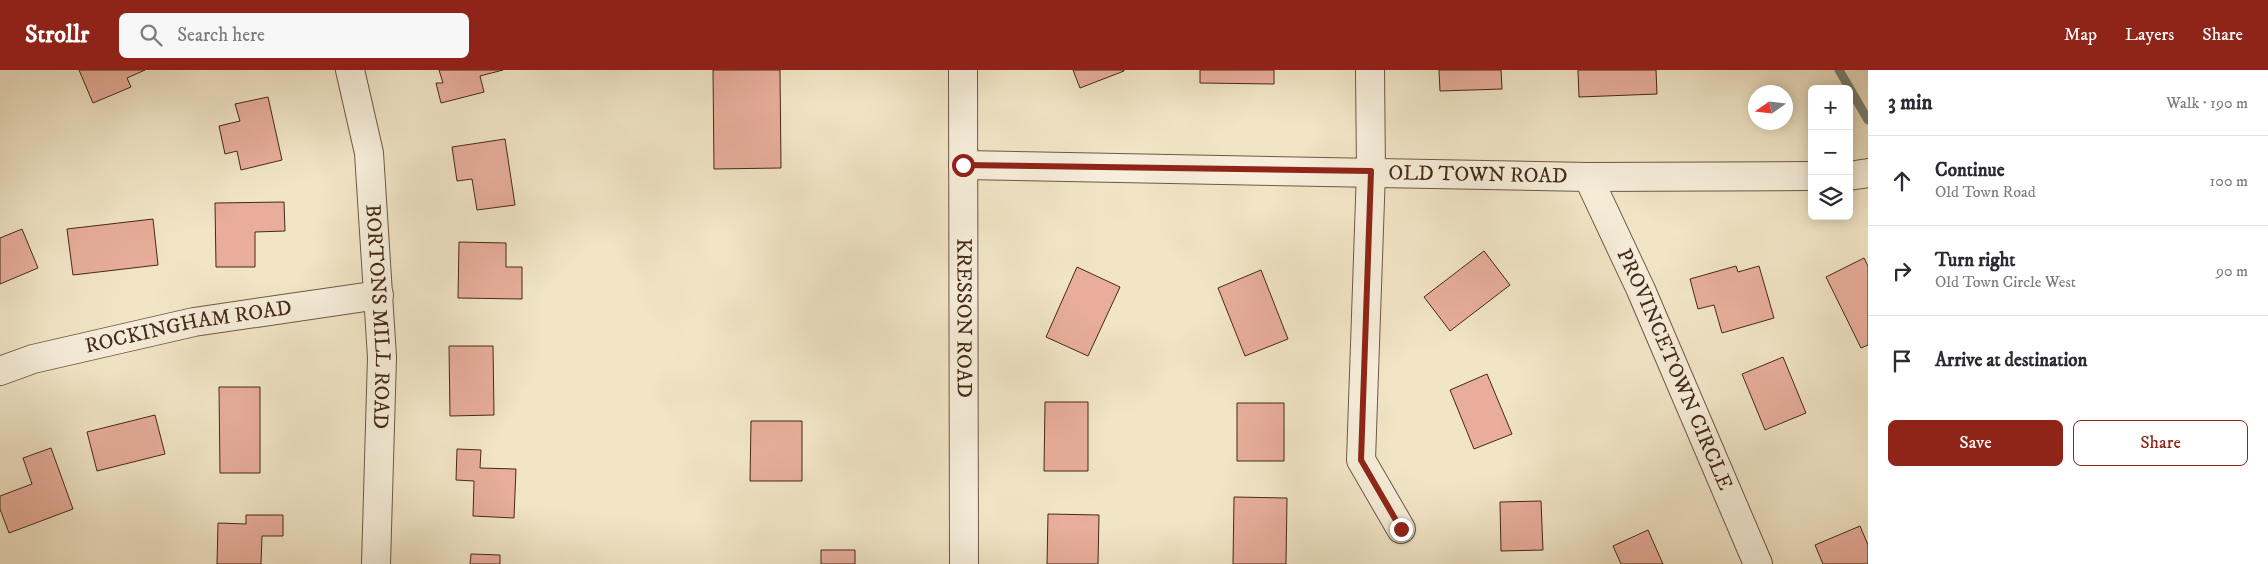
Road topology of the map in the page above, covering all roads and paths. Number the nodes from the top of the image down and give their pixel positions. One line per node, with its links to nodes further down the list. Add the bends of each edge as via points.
1 (350, 70): 10 (street, BORTONS MILL ROAD, via 369,153)
2 (963, 70): 4 (street, KRESSON ROAD)
3 (1370, 70): 5 (street)
4 (963, 165): 5 (street, OLD TOWN ROAD); 14 (street, KRESSON ROAD)
5 (1371, 171): 9 (street, OLD TOWN ROAD); 12 (street, via 1361,460)
6 (1868, 173): 7 (street)
7 (1853, 175)
8 (1808, 176): 9 (street, OLD TOWN ROAD)
9 (1588, 177): 15 (street, PROVINCETOWN CIRCLE, via 1641,290)
10 (378, 295): 11 (street, ROCKINGHAM ROAD, via 194,322 33,359); 13 (street, BORTONS MILL ROAD, via 382,357)
11 (0, 371)
12 (1401, 529)
13 (376, 564)
14 (964, 564)
15 (1758, 564)

